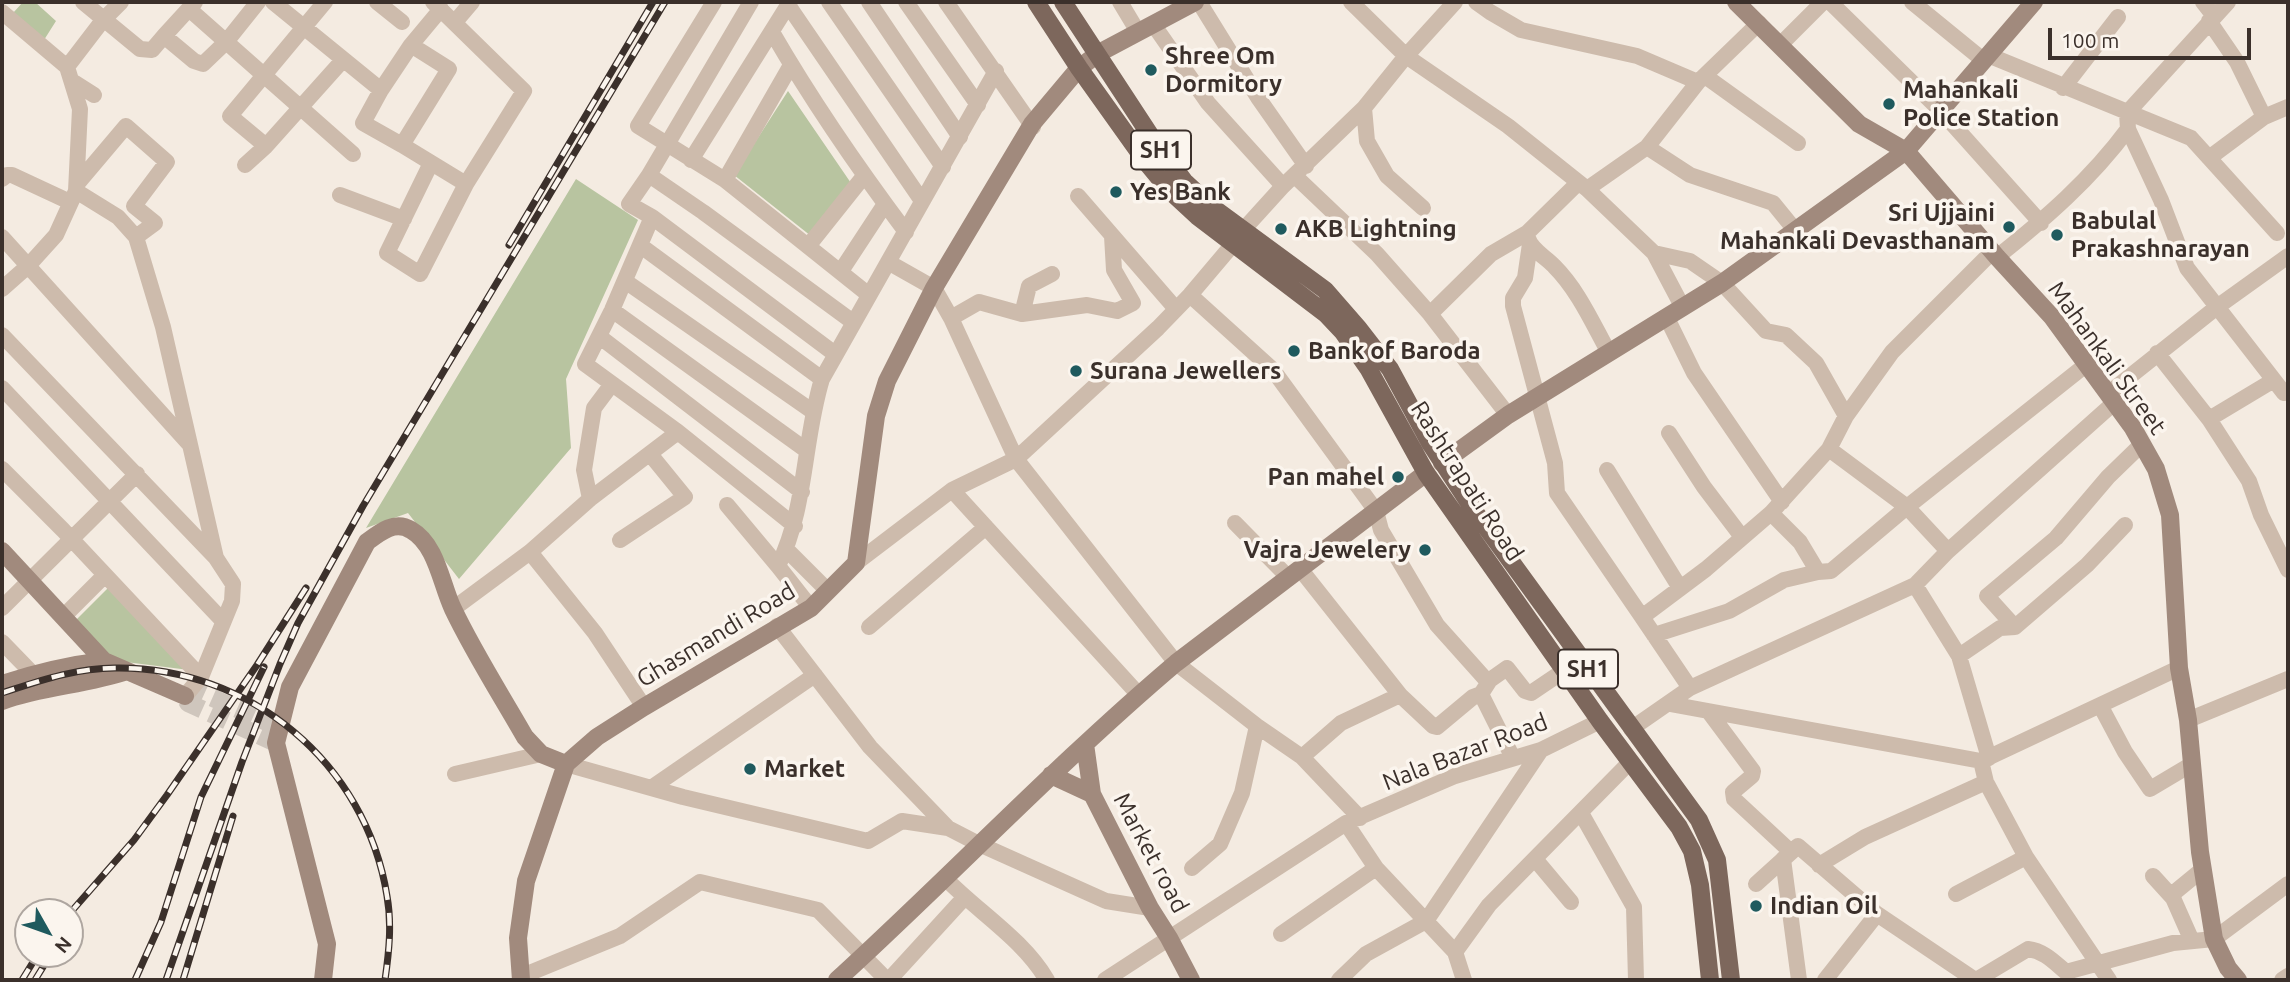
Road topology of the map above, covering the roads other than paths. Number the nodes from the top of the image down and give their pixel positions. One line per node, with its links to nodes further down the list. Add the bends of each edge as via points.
1 (83, 2): 36 (street)
2 (121, 2): 36 (street)
3 (258, 2): 44 (street)
4 (273, 2): 40 (street)
5 (325, 2): 40 (street)
6 (377, 2): 37 (street)
7 (472, 2): 38 (street)
8 (714, 2): 70 (street, via 638,126)
9 (751, 2): 70 (street)
10 (829, 2): 80 (street)
11 (869, 2): 68 (street)
12 (906, 2): 60 (street)
13 (946, 2): 53 (street)
14 (1036, 2): 52 (main road, Rashtrapati Road / SH1)
15 (1063, 2): 47 (main road, Rashtrapati Road / SH1)
16 (1120, 2): 41 (street)
17 (1197, 2): 41 (street); 83 (street, via 1259,99)
18 (1350, 2): 48 (street)
19 (1455, 2): 48 (street)
20 (1476, 2): 31 (street)
21 (1736, 2): 39 (street, Mahankali Street)
22 (1823, 2): 45 (street)
23 (1830, 2): 64 (street)
24 (1912, 2): 32 (street)
25 (2034, 2): 49 (street)
26 (2203, 2): 35 (street)
27 (2228, 2): 35 (street)
28 (789, 3): 42 (street); 91 (street)
29 (192, 5): 43 (street); 44 (street)
30 (437, 5): 38 (street); 46 (street)
31 (1494, 7): 56 (street, via 1521,30 1637,56)
32 (1930, 7): 49 (street)
33 (2, 12): 54 (street)
34 (2118, 17): 57 (street)
35 (2212, 18): 65 (street); 66 (street)
36 (103, 20): 43 (street, via 144,50 152,50); 54 (street)
37 (402, 22)
38 (455, 22): 86 (street, via 524,91)
39 (1759, 23): 45 (street, Mahankali Street); 56 (street)
40 (303, 27): 50 (street); 55 (street)
41 (1145, 28): 47 (street); 83 (street, via 1208,103)
42 (772, 32): 51 (street); 77 (street)
43 (164, 36): 44 (street, via 203,64)
44 (226, 42): 55 (street)
45 (1780, 44): 74 (street, Mahankali Street, via 1859,124)
46 (411, 45): 58 (street); 71 (street, via 449,69)
47 (1099, 53): 52 (street); 101 (main road, Rashtrapati Road / SH1, via 1184,181)
48 (1406, 56): 63 (street); 87 (street, via 1508,126)
49 (1985, 58): 57 (street); 64 (street)
50 (343, 60): 58 (street); 61 (street)
51 (791, 65): 82 (street); 85 (street)
52 (1079, 68): 67 (street); 101 (main road, Rashtrapati Road / SH1, via 1170,191 1197,216)
53 (996, 71): 60 (street); 67 (street)
54 (70, 74): 59 (street); 88 (street, via 80,109)
55 (263, 75): 61 (street); 72 (street, via 230,116)
56 (1702, 79): 69 (street); 73 (street)
57 (2063, 88): 66 (street)
58 (381, 90): 71 (street, via 363,123)
59 (94, 94)
60 (978, 104): 68 (street)
61 (300, 106): 72 (street); 75 (street)
62 (2288, 107): 65 (street)
63 (1364, 108): 83 (street); 93 (street, via 1367,141 1387,176)
64 (1939, 109): 74 (street); 96 (street)
65 (2264, 117): 76 (street)
66 (2128, 121): 76 (street, via 2138,115 2191,138); 96 (street, via 2105,160); 121 (street, via 2188,268)
67 (1032, 125): 117 (street)
68 (960, 137): 80 (street)
69 (1798, 143)
70 (666, 144): 77 (street); 81 (street)
71 (402, 145): 78 (street)
72 (266, 146): 79 (street)
73 (1647, 147): 87 (street); 97 (street, via 1690,175 1773,204)
74 (1906, 151): 97 (street); 108 (street, Mahankali Street)
75 (353, 154)
76 (2209, 158): 99 (street)
77 (691, 160): 85 (street)
78 (431, 163): 86 (street); 95 (street)
79 (245, 165)
80 (943, 167): 91 (street)
81 (649, 175): 94 (street, via 629,204); 129 (street)
82 (864, 176): 92 (street); 105 (street)
83 (1295, 176): 101 (street); 126 (street, via 1377,254)
84 (2, 179): 88 (street, via 12,175)
85 (725, 180): 105 (street)
86 (466, 184): 95 (street, via 420,274 387,253)
87 (1582, 186): 104 (street); 107 (street)
88 (74, 192): 103 (street, via 118,217); 103 (street, via 126,125 167,162 134,206 155,223); 111 (street, via 56,235)
89 (340, 195): 95 (street)
90 (1079, 196): 100 (street)
91 (922, 201): 98 (street)
92 (885, 204): 98 (street); 112 (street)
93 (1423, 208)
94 (652, 217): 106 (street); 134 (street)
95 (404, 219)
96 (2040, 223): 108 (street)
97 (1795, 230): 115 (street)
98 (906, 232): 110 (street)
99 (2277, 233)
100 (1112, 236): 123 (street); 125 (street, via 1114,270 1133,303 1117,311 1087,305)
101 (1239, 236): 116 (main road, Rashtrapati Road / SH1); 120 (street)
102 (2, 237): 111 (street)
103 (135, 237): 150 (street)
104 (1528, 239): 126 (street, via 1491,254); 132 (street, via 1567,280); 141 (street, via 1525,278 1513,306)
105 (809, 245): 112 (street)
106 (641, 246): 114 (street); 136 (street)
107 (1654, 253): 115 (street, via 1690,261); 122 (street)
108 (1995, 255): 135 (street, Mahankali Street, via 2052,317); 145 (street, via 1892,352)
109 (2288, 256): 121 (street)
110 (888, 262): 117 (street); 119 (street)
111 (28, 265): 118 (street); 150 (street)
112 (841, 271): 119 (street)
113 (1052, 274): 125 (street, via 1029,286)
114 (625, 281): 124 (street); 143 (street)
115 (1722, 283): 122 (street); 145 (street, via 1766,331 1786,335 1816,363)
116 (1303, 284): 155 (main road, Rashtrapati Road / SH1, via 1325,290 1390,369); 158 (main road, Rashtrapati Road / SH1, via 1368,368)
117 (934, 288): 127 (street); 180 (street, via 887,381 876,416)
118 (2, 289)
119 (869, 295): 129 (street)
120 (1190, 295): 123 (street); 167 (street, via 1273,370)
121 (2217, 307): 133 (street); 137 (street)
122 (1684, 308): 128 (street)
123 (1176, 309): 154 (street)
124 (612, 310): 131 (street); 152 (street)
125 (1022, 314): 127 (street, via 979,302)
126 (1430, 314): 144 (street)
127 (951, 318): 154 (street)
128 (1667, 318): 132 (street); 165 (street, via 1694,373)
129 (853, 322): 134 (street)
130 (2, 335): 159 (street)
131 (600, 337): 138 (street, via 585,364); 161 (street)
132 (1608, 351): 141 (street)
133 (2157, 353): 142 (street); 146 (street)
134 (835, 354): 136 (street)
135 (2087, 364): 142 (street, Mahankali Street); 166 (street)
136 (822, 379): 143 (street)
137 (2274, 380): 140 (street, via 2284,393); 146 (street)
138 (612, 384): 147 (street); 162 (street, via 594,408 584,470)
139 (2, 388): 163 (street)
140 (2288, 390)
141 (1537, 397): 144 (street); 194 (street, via 1555,463 1557,493)
142 (2112, 398): 149 (street, Mahankali Street); 177 (street)
143 (812, 411): 152 (street)
144 (1508, 415): 155 (street)
145 (1846, 416): 151 (street)
146 (2209, 419): 182 (street, via 2249,481 2260,515)
147 (678, 432): 153 (street); 170 (street)
148 (1669, 433): 172 (street)
149 (2142, 444): 198 (street, via 2056,538 1987,596); 204 (street, Mahankali Street, via 2170,515)
150 (192, 447): 179 (street)
151 (1829, 449): 165 (street); 166 (street)
152 (806, 450): 161 (street)
153 (650, 454): 162 (street); 174 (street, via 685,497)
154 (1016, 459): 160 (street); 203 (street)
155 (1442, 463): 225 (main road, Rashtrapati Road / SH1)
156 (2, 469): 173 (street)
157 (1607, 470): 188 (street)
158 (1426, 473): 167 (street); 206 (main road, Rashtrapati Road / SH1)
159 (137, 474): 163 (street); 179 (street)
160 (952, 490): 171 (street); 180 (street)
161 (802, 492): 170 (street)
162 (590, 499): 178 (street)
163 (110, 502): 173 (street); 195 (street)
164 (727, 505): 181 (street)
165 (1777, 507): 172 (street); 183 (street)
166 (1907, 507): 177 (street); 183 (street, via 1831,571)
167 (1376, 511): 184 (street); 212 (street, via 1381,530 1437,625)
168 (1235, 523): 184 (street)
169 (2125, 525): 198 (street)
170 (794, 526): 175 (street)
171 (986, 527): 197 (street); 214 (street)
172 (1742, 537): 188 (street)
173 (71, 539): 185 (street); 186 (street)
174 (621, 540)
175 (786, 549): 181 (street); 189 (street)
176 (2, 551): 186 (street)
177 (1948, 551): 187 (street)
178 (530, 552): 192 (street); 220 (street, via 595,633)
179 (216, 558): 195 (street, via 234,590)
180 (856, 563): 189 (street, Ghasmandi Road)
181 (778, 566): 191 (street)
182 (2288, 570)
183 (1818, 572): 199 (street, via 1784,580 1729,611)
184 (1295, 574): 203 (street); 215 (street)
185 (104, 576): 193 (street); 208 (street)
186 (29, 581): 190 (street); 193 (street)
187 (1915, 585): 201 (street); 213 (street)
188 (1680, 588): 194 (street)
189 (828, 591): 191 (street, Ghasmandi Road)
190 (2, 608)
191 (811, 608): 196 (street, Ghasmandi Road)
192 (453, 609): 228 (street, via 525,737); 274 (street, via 425,543 402,526 386,528 358,555 290,687 276,743 327,944)
193 (63, 617): 202 (street)
194 (1642, 617): 199 (street)
195 (222, 620): 208 (street)
196 (777, 626): 207 (street); 220 (street, Ghasmandi Road)
197 (869, 627)
198 (2015, 627): 201 (street, via 2000,628)
199 (1654, 635): 213 (street)
200 (2, 642): 210 (street)
201 (1959, 656): 231 (street)
202 (104, 661): 205 (street); 210 (street, via 75,664)
203 (1176, 663): 214 (street); 224 (street)
204 (2179, 668): 219 (street); 222 (street, Mahankali Street)
205 (127, 670): 210 (street, via 100,680); 216 (street)
206 (1565, 670): 212 (street, via 1531,693 1507,668); 223 (main road, Rashtrapati Road / SH1)
207 (815, 676): 238 (street); 242 (street, via 870,747)
208 (201, 677): 216 (street)
209 (2288, 678): 222 (street)
210 (38, 681): 211 (street); 217 (street)
211 (2, 684)
212 (1484, 688): 215 (street, via 1437,727); 230 (street)
213 (1690, 688): 218 (street)
214 (1139, 695): 226 (street)
215 (1400, 695): 229 (street, via 1342,723)
216 (185, 696)
217 (2, 701)
218 (1670, 704): 221 (street); 225 (street)
219 (2100, 705): 231 (street); 234 (street, via 2150,789)
220 (644, 707): 233 (street, Ghasmandi Road, via 597,737)
221 (1709, 712): 231 (street); 244 (street, via 1753,771 1733,792 1734,799)
222 (2188, 720): 234 (street, Mahankali Street)
223 (1600, 721): 227 (street, Nala Bazar Road); 232 (main road, Rashtrapati Road / SH1)
224 (1256, 726): 229 (street); 249 (street, via 1242,793 1220,844)
225 (1631, 729): 253 (main road, Rashtrapati Road / SH1, via 1699,820 1717,859)
226 (1084, 744): 236 (street); 239 (street, Market road)
227 (1541, 750): 230 (street, Nala Bazar Road); 263 (street)
228 (541, 754): 233 (street); 235 (street)
229 (1302, 757): 241 (street)
230 (1513, 758): 241 (street, Nala Bazar Road, via 1455,776)
231 (1985, 759): 237 (street)
232 (1630, 762): 240 (street); 256 (main road, Rashtrapati Road / SH1, via 1679,827 1692,851)
233 (566, 764): 238 (street); 273 (street, via 526,881 517,938)
234 (2192, 764): 250 (street, Mahankali Street)
235 (455, 774)
236 (1051, 775): 239 (street); 243 (street)
237 (1986, 782): 245 (street); 247 (street, via 1865,837)
238 (651, 788): 242 (street, via 867,841 902,821)
239 (1092, 794): 261 (street, Market road)
240 (1581, 813): 246 (street); 282 (street, via 1634,907)
241 (1353, 821): 248 (street); 265 (street, Nala Bazar Road)
242 (948, 828): 243 (street)
243 (979, 844): 252 (street); 261 (street, via 1106,901)
244 (1787, 855): 247 (street, via 1799,846); 254 (street); 285 (street)
245 (2026, 858): 257 (street); 270 (street)
246 (1535, 859): 260 (street); 268 (street, via 1489,905)
247 (1819, 865): 262 (street)
248 (1376, 867): 263 (street); 264 (street)
249 (1192, 868)
250 (2203, 869): 259 (street); 266 (street, Mahankali Street)
251 (2153, 876): 259 (street)
252 (944, 878): 258 (street); 269 (street)
253 (1720, 882): 256 (main road); 284 (main road, Rashtrapati Road / SH1)
254 (1756, 884)
255 (2288, 884): 266 (street)
256 (1700, 885): 283 (main road, Rashtrapati Road / SH1)
257 (1956, 894)
258 (964, 898): 276 (street); 277 (street, via 1035,959)
259 (2173, 898): 267 (street)
260 (1572, 902)
261 (1150, 908): 265 (street, Market road)
262 (1877, 914): 286 (street); 287 (street)
263 (1426, 921): 268 (street); 280 (street, via 1366,954)
264 (1281, 934)
265 (1170, 938): 271 (street, Market road); 279 (street, Market road)
266 (2214, 939): 267 (street); 289 (street, Mahankali Street)
267 (2192, 941): 270 (street)
268 (1455, 952): 281 (street)
269 (864, 956): 273 (street, via 818,910 700,882 620,936); 275 (street); 276 (street)
270 (2099, 965): 287 (street, via 2066,972 2048,956 2028,948); 288 (street)
271 (1125, 975): 278 (street, Market road)
272 (2288, 976): 290 (street)
273 (520, 978)
274 (323, 980)
275 (837, 980)
276 (888, 980)
277 (1047, 980)
278 (1105, 980)
279 (1191, 980)
280 (1339, 980)
281 (1464, 980)
282 (1636, 980)
283 (1710, 980)
284 (1731, 980)
285 (1800, 980)
286 (1825, 980)
287 (1975, 980)
288 (2109, 980)
289 (2238, 980)
290 (2282, 980)

